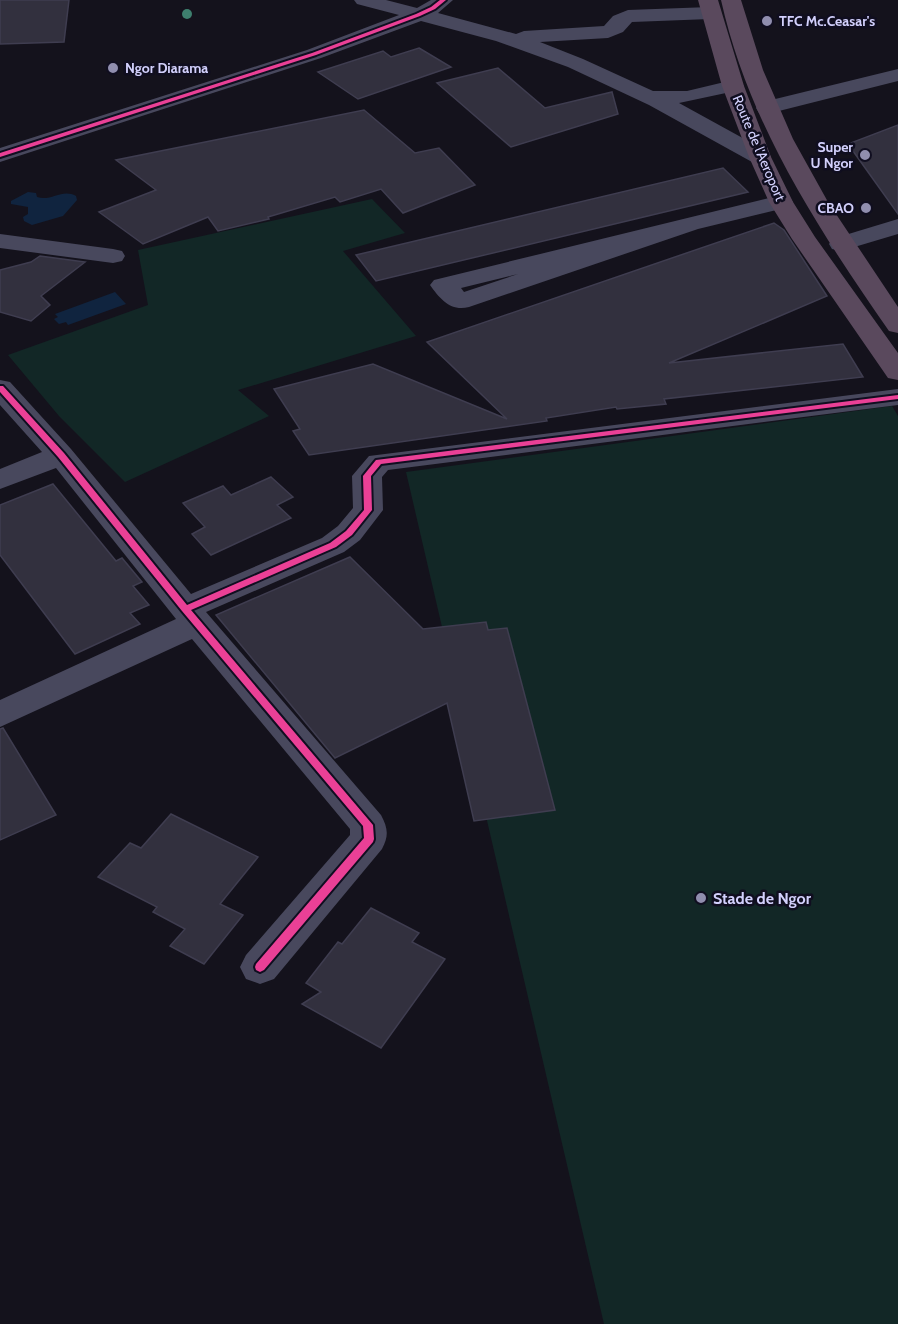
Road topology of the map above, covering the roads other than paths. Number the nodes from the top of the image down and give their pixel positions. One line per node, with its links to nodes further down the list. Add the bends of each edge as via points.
1 (364, 0): 4 (street)
2 (442, 0): 4 (street)
3 (731, 0): 12 (highway, Route de l'Aeroport)
4 (418, 15): 8 (street); 13 (street, via 303,57)
5 (707, 20): 6 (street, via 628,16); 10 (highway, Route de l'Aeroport)
6 (614, 30): 7 (street); 8 (street)
7 (672, 34)
8 (510, 38): 11 (street)
9 (898, 75): 12 (street)
10 (733, 86): 11 (street, via 687,97); 14 (highway, Route de l'Aeroport)
11 (652, 96): 14 (street)
12 (767, 108): 19 (highway, Route de l'Aeroport, via 815,203)
13 (0, 155)
14 (760, 157): 15 (highway, Route de l'Aeroport)
15 (781, 202): 16 (street); 22 (highway, Route de l'Aeroport)
16 (694, 224): 16 (street, via 460,302 443,285 477,277)
17 (898, 226): 19 (street)
18 (0, 241): 20 (street)
19 (841, 244): 21 (highway, Route de l'Aeroport)
20 (112, 256)
21 (898, 325)
22 (898, 372)
23 (0, 388): 25 (street)
24 (898, 397): 27 (street, via 379,462 367,476 368,510 349,532 333,545)
25 (61, 455): 26 (street); 27 (street)
26 (0, 480)
27 (191, 616): 28 (street); 29 (street, via 368,825 369,839)
28 (0, 714)
29 (260, 967)

